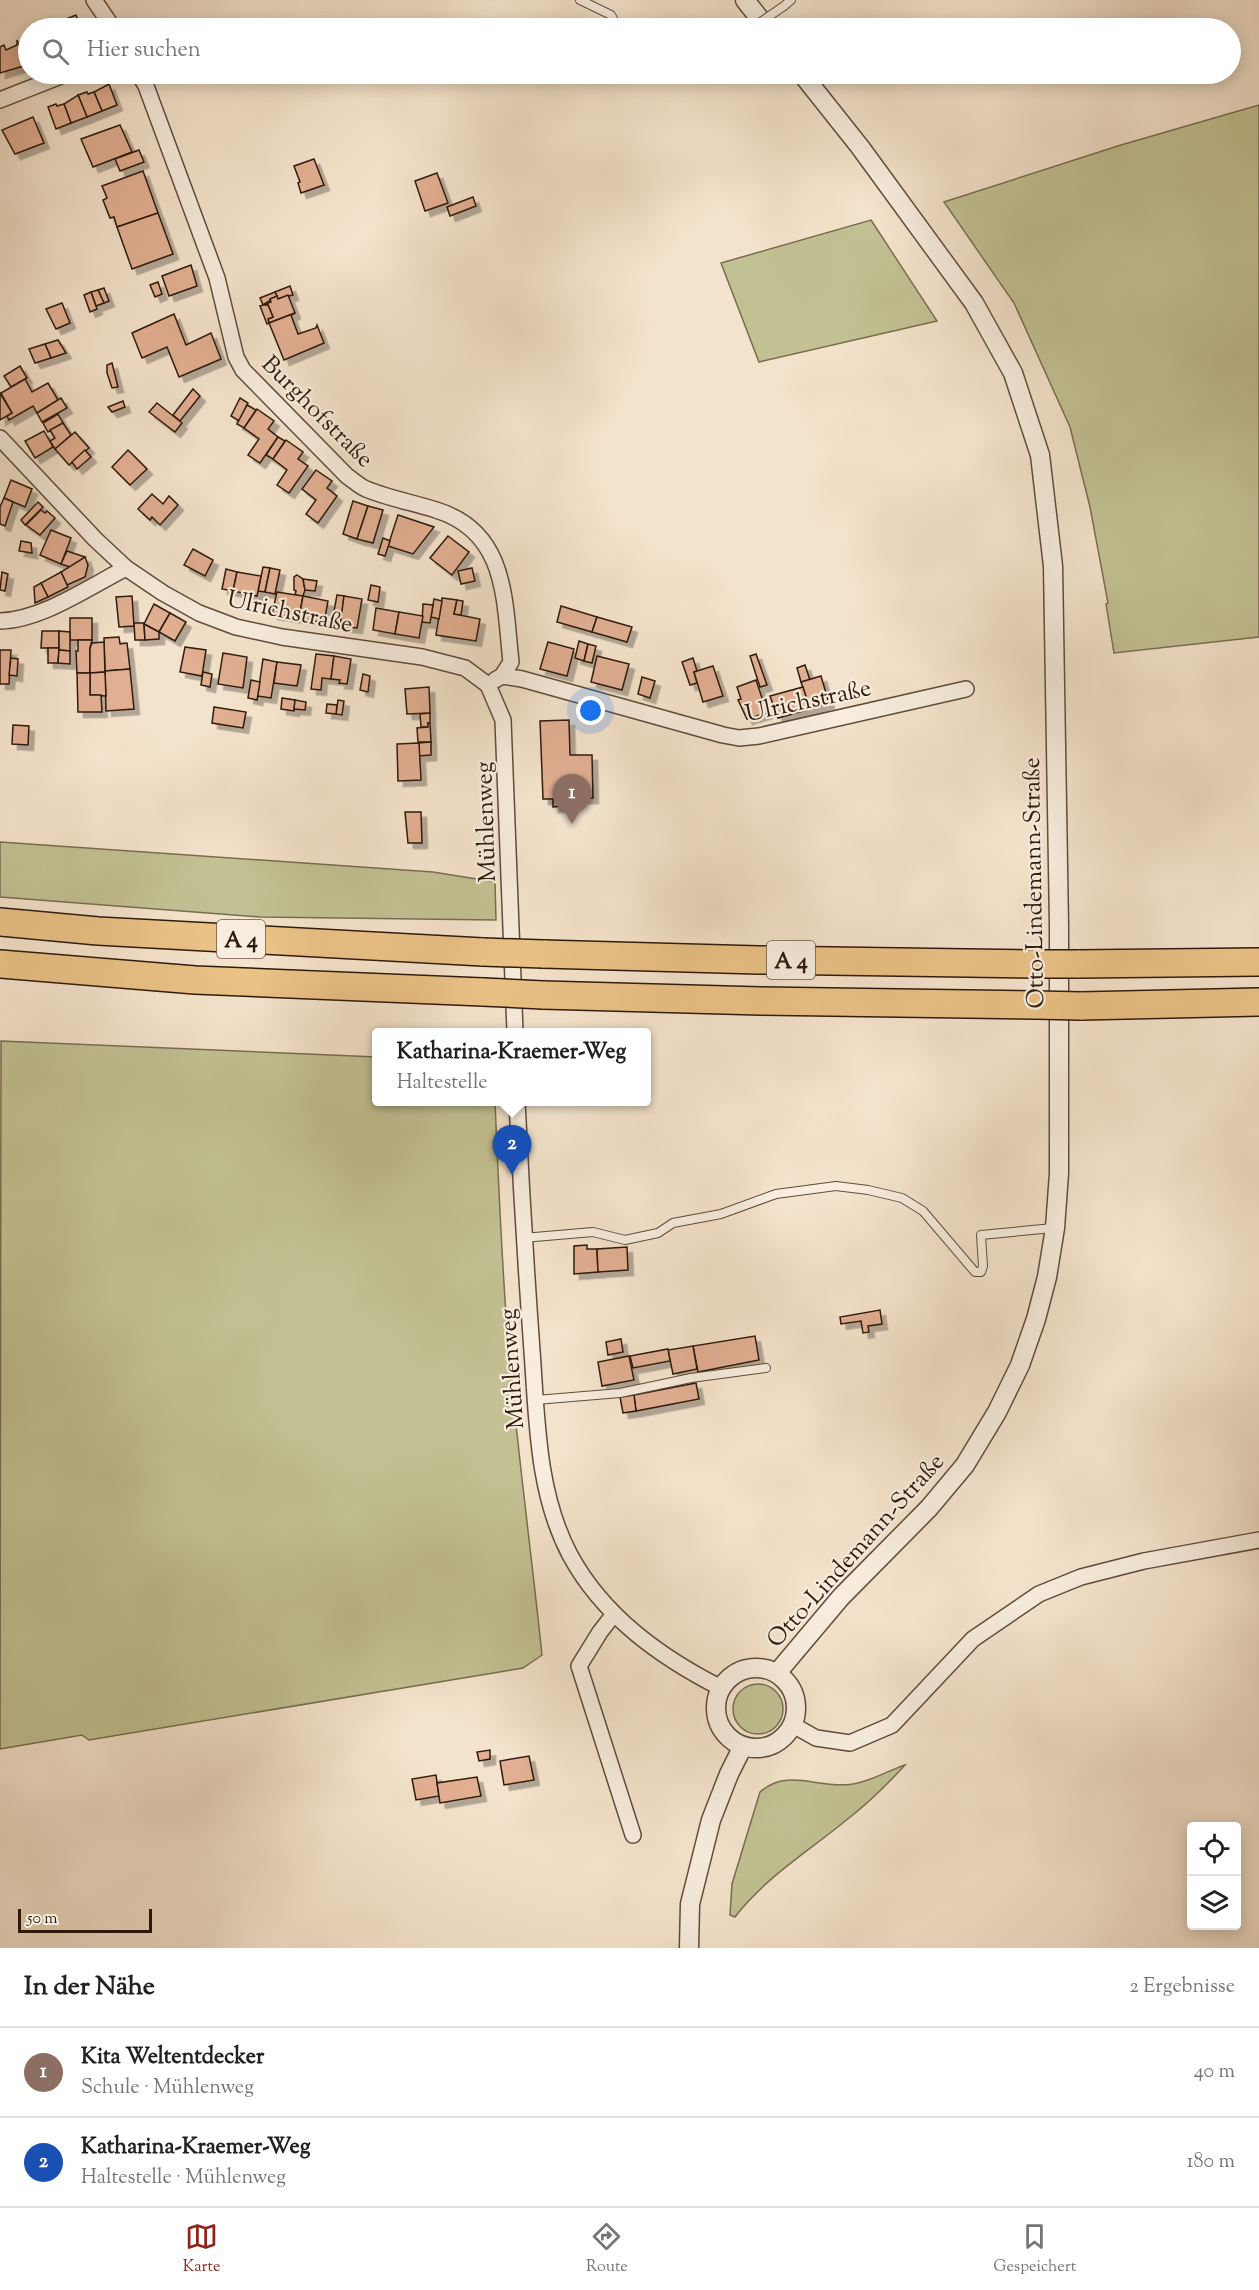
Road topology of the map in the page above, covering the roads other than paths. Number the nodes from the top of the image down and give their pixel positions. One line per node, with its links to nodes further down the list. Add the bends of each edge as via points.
1 (94, 0): 5 (street)
2 (580, 0): 6 (lane)
3 (745, 0): 7 (street)
4 (791, 0): 8 (lane, bridge)
5 (106, 18)
6 (613, 18)
7 (759, 18)
8 (767, 18)
9 (41, 84): 12 (street)
10 (145, 84): 16 (street, Burghofstraße, via 217,278 236,357 243,370 347,476 366,489 458,519 480,538 495,560 503,593 511,662)
11 (810, 84): 25 (street, Otto-Lindemann-Straße, via 974,303 1013,374 1040,455 1053,566 1059,926 1059,1173)
12 (0, 100)
13 (0, 438): 14 (street, Ulrichstraße)
14 (126, 568): 15 (street, via 38,613); 17 (street, Ulrichstraße, via 190,608 236,627 422,657 465,668)
15 (0, 621)
16 (502, 676): 17 (street); 18 (street, Ulrichstraße, via 740,738)
17 (488, 685): 23 (street, Mühlenweg, via 503,720)
18 (966, 689)
19 (0, 922): 20 (highway, A 4, bridge, via 98,931 543,954 1040,964)
20 (1259, 962)
21 (0, 964): 22 (highway, A 4, bridge, via 195,980 543,995 1036,1005)
22 (1259, 1002)
23 (514, 1028)
24 (517, 1106): 26 (street, Mühlenweg)
25 (1055, 1228): 26 (lane, via 981,1235 983,1266 981,1272 975,1272 923,1211 902,1198 836,1186 776,1194 721,1214 673,1223 658,1233 625,1240 593,1232); 31 (street, Otto-Lindemann-Straße, via 1047,1277 1020,1365 964,1465 929,1508 841,1597)
26 (523, 1238): 28 (street, Mühlenweg)
27 (766, 1368): 28 (lane, via 620,1393)
28 (536, 1400): 30 (street, Mühlenweg, via 540,1450 552,1509 570,1554)
29 (1259, 1540): 33 (street, via 1144,1561 1081,1577 1039,1594 973,1639 892,1725 850,1743 816,1738)
30 (614, 1614): 32 (street, Mühlenweg, via 669,1658); 35 (street, via 579,1666)
31 (777, 1673): 32 (street, via 752,1668 740,1671); 33 (street, via 793,1691)
32 (721, 1688): 34 (street, via 717,1699 718,1722 724,1733)
33 (793, 1725): 34 (street, via 777,1743 755,1748)
34 (743, 1746): 36 (street, via 711,1820 690,1904)
35 (633, 1835)
36 (689, 1948)

